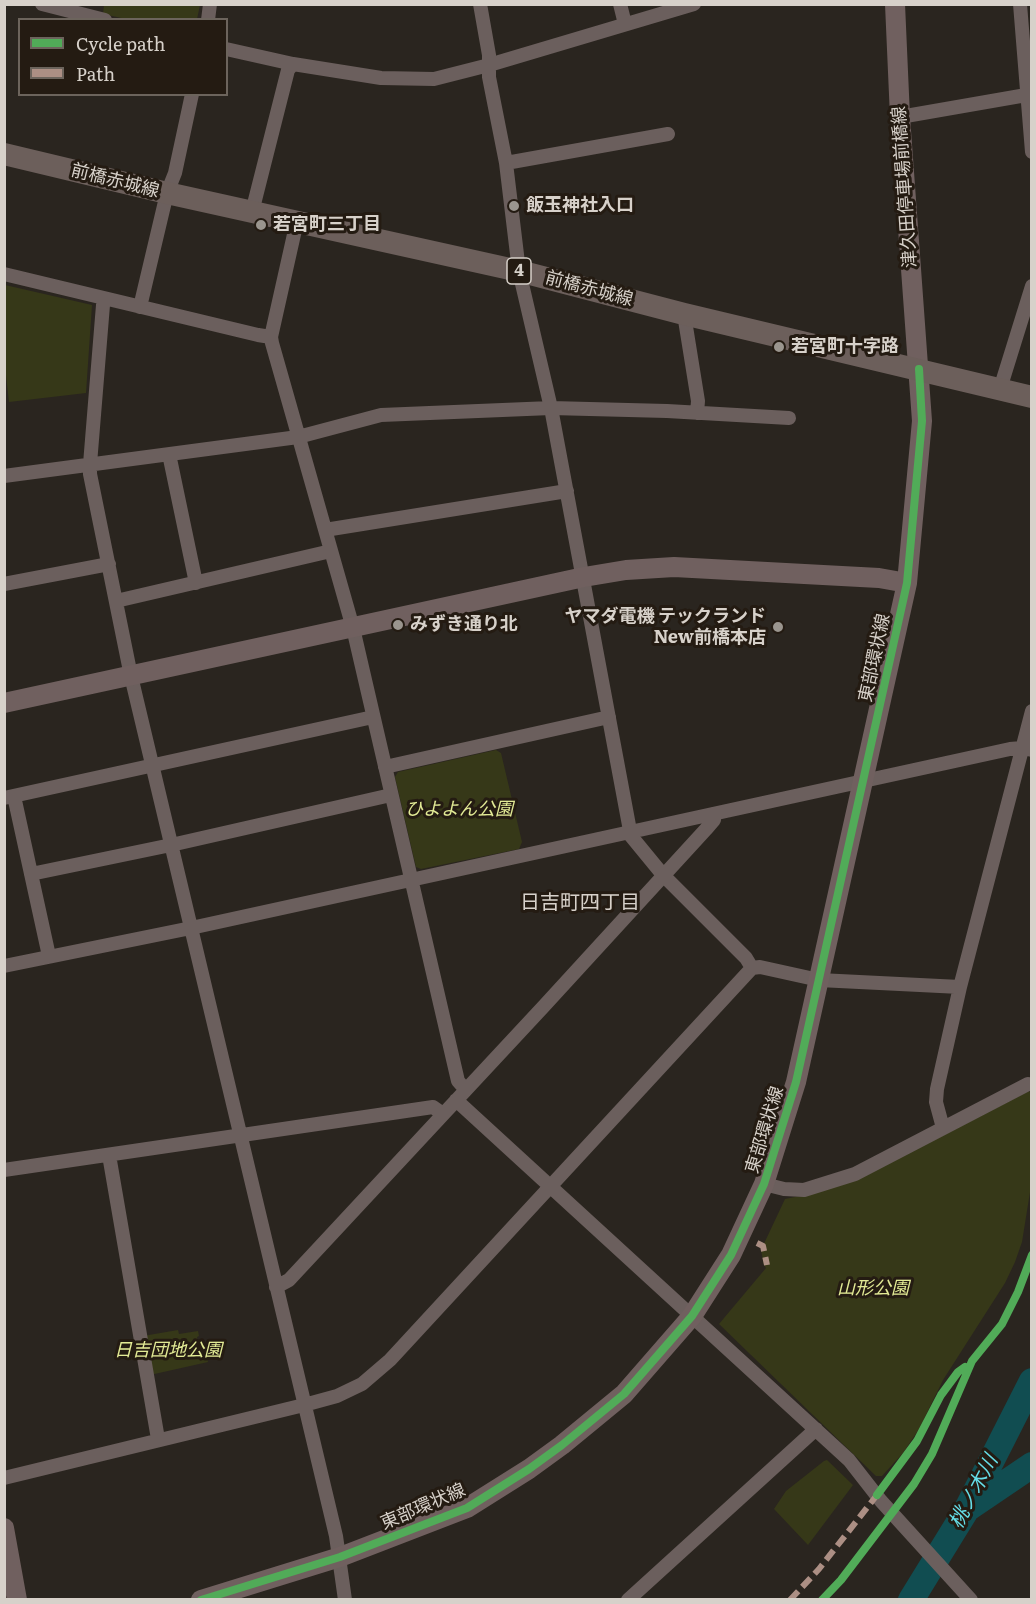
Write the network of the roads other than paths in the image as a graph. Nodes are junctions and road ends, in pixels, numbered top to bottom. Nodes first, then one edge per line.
1 (42, 4) edge
2 (480, 4) edge
3 (620, 4) edge
4 (694, 4) edge
5 (895, 4) edge
6 (1020, 4) edge
7 (97, 18) edge
8 (625, 24) junction
9 (228, 49) edge
10 (293, 64) junction
11 (489, 65) junction
12 (1029, 94) edge
13 (192, 96) edge
14 (900, 117) junction
15 (668, 134) dead end
16 (1032, 152) edge
17 (4, 154) edge
18 (506, 163) junction
19 (167, 193) junction
20 (252, 212) junction
21 (297, 221) junction
22 (519, 270) junction
23 (4, 274) edge
24 (1032, 286) edge
25 (105, 299) junction
26 (140, 308) junction
27 (684, 314) junction
28 (271, 336) junction
29 (919, 369) junction
30 (999, 389) junction
31 (1032, 397) edge
32 (551, 408) junction
33 (697, 413) junction
34 (789, 418) dead end
35 (298, 437) junction
36 (169, 454) junction
37 (90, 464) junction
38 (4, 476) edge
39 (567, 491) junction
40 (325, 530) junction
41 (331, 551) junction
42 (109, 564) junction
43 (584, 577) junction
44 (196, 583) junction
45 (907, 583) junction
46 (4, 584) edge
47 (116, 601) junction
48 (353, 628) junction
49 (131, 676) junction
50 (4, 703) edge
51 (1032, 711) edge
52 (373, 717) junction
53 (609, 717) junction
54 (1027, 749) edge
55 (152, 766) junction
56 (385, 767) junction
57 (863, 782) junction
58 (392, 795) junction
59 (9, 797) edge
60 (713, 814) junction
61 (630, 831) junction
62 (171, 845) junction
63 (31, 874) junction
64 (663, 875) junction
65 (411, 879) junction
66 (191, 928) junction
67 (49, 956) junction
68 (4, 966) edge
69 (752, 968) junction
70 (819, 980) junction
71 (960, 987) junction
72 (1028, 1084) dead end
73 (461, 1095) junction
74 (443, 1114) junction
75 (943, 1128) junction
76 (239, 1135) junction
77 (109, 1155) junction
78 (4, 1170) edge
79 (764, 1184) junction
80 (549, 1186) junction
81 (276, 1287) junction
82 (692, 1316) junction
83 (304, 1405) junction
84 (816, 1429) junction
85 (158, 1439) junction
86 (4, 1478) edge
87 (4, 1528) edge
88 (340, 1557) junction
89 (968, 1596) edge
90 (18, 1599) edge
91 (201, 1599) edge
92 (345, 1599) edge
93 (628, 1599) edge

1 - 7 street
2 - 11 street
3 - 8 street
4 - 8 street
5 - 14 street, 津久田停車場前橋線
6 - 12 street
8 - 11 street
9 - 10 street
10 - 11 street
10 - 20 street
11 - 18 street
12 - 14 street
12 - 16 street
13 - 19 street
14 - 29 street, 津久田停車場前橋線
15 - 18 street
17 - 19 main road, 前橋赤城線 / 4
18 - 22 street
19 - 20 main road, 前橋赤城線 / 4
19 - 26 street
20 - 21 main road, 前橋赤城線 / 4
21 - 22 main road, 前橋赤城線 / 4
21 - 28 street
22 - 27 main road, 前橋赤城線 / 4
22 - 32 street
23 - 25 street
24 - 30 street
25 - 26 street
25 - 37 street
26 - 28 street
27 - 29 main road, 前橋赤城線 / 4
27 - 33 street
28 - 35 street
29 - 30 main road, 前橋赤城線 / 4
29 - 45 street, 東部環状線
30 - 31 main road, 前橋赤城線 / 4
32 - 33 street
32 - 35 street
32 - 39 street
33 - 34 street
35 - 36 street
35 - 40 street
36 - 37 street
36 - 44 street
37 - 38 street
37 - 42 street
39 - 40 street
39 - 43 street
40 - 41 street
41 - 44 street
41 - 48 street
42 - 46 street
42 - 47 street
43 - 45 street
43 - 48 street
43 - 53 street
44 - 47 street
45 - 57 street, 東部環状線
47 - 49 street
48 - 49 street
48 - 52 street
49 - 50 street
49 - 55 street
51 - 54 street
52 - 55 street
52 - 56 street
53 - 56 street
53 - 61 street
54 - 57 street
54 - 71 street
55 - 59 street
55 - 62 street
56 - 58 street
57 - 60 street
57 - 70 street, 東部環状線
58 - 62 street
58 - 65 street
59 - 63 street
60 - 61 street
60 - 64 street
61 - 64 street
61 - 65 street
62 - 63 street
62 - 66 street
63 - 67 street
64 - 69 street
64 - 73 street
65 - 66 street
65 - 73 street
66 - 67 street
66 - 76 street
67 - 68 street
69 - 70 street
69 - 80 street
70 - 71 street
70 - 79 street, 東部環状線
71 - 75 street
72 - 75 street
73 - 74 street
73 - 80 street
74 - 76 street
74 - 81 street
75 - 79 street
76 - 77 street
76 - 81 street
77 - 78 street
77 - 85 street
79 - 82 street, 東部環状線
80 - 82 street
80 - 83 street
81 - 83 street
82 - 84 street
82 - 88 street, 東部環状線
83 - 85 street
83 - 88 street
84 - 89 street
84 - 93 street
85 - 86 street
87 - 90 street
88 - 91 street, 東部環状線
88 - 92 street

